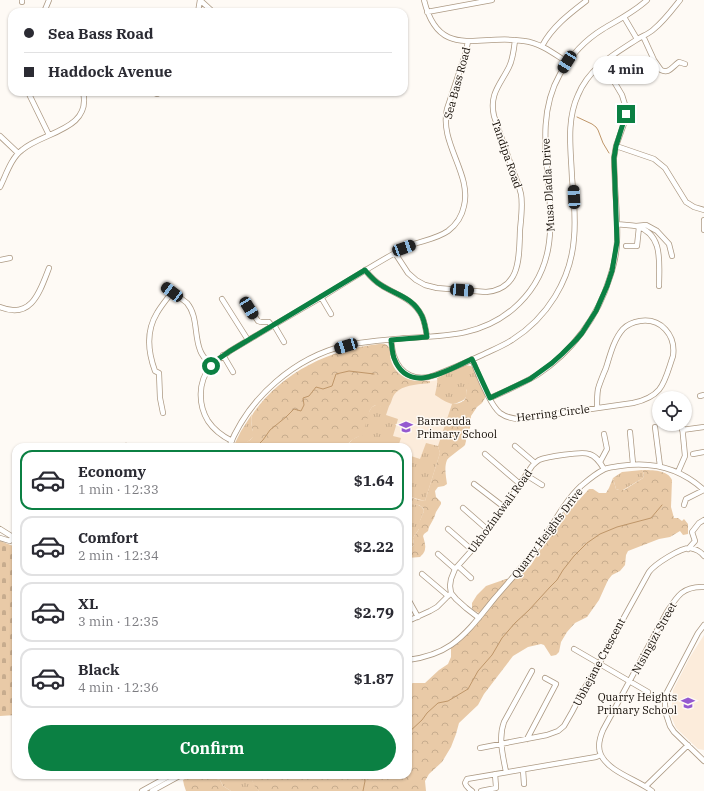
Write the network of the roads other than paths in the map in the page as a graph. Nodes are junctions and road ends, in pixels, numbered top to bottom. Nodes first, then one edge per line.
1 (200, 0) edge
2 (424, 0) edge
3 (492, 0) edge
4 (647, 0) edge
5 (680, 0) edge
6 (586, 1) dead end
7 (209, 8) edge
8 (427, 12) junction
9 (624, 17) junction
10 (643, 36) junction
11 (637, 39) junction
12 (515, 40) junction
13 (468, 42) junction
14 (542, 46) junction
15 (567, 62) junction
16 (603, 63) junction
17 (685, 64) dead end
18 (30, 96) edge
19 (84, 96) edge
20 (49, 135) junction
21 (0, 136) edge
22 (616, 146) junction
23 (18, 153) junction
24 (0, 187) edge
25 (704, 210) edge
26 (704, 220) edge
27 (617, 224) junction
28 (637, 227) junction
29 (704, 230) edge
30 (626, 246) dead end
31 (395, 253) junction
32 (672, 256) dead end
33 (10, 258) dead end
34 (0, 260) edge
35 (49, 268) dead end
36 (365, 270) junction
37 (165, 286) dead end
38 (659, 286) dead end
39 (172, 292) junction
40 (321, 298) junction
41 (222, 299) dead end
42 (0, 307) edge
43 (249, 308) dead end
44 (331, 314) dead end
45 (273, 325) junction
46 (427, 337) junction
47 (248, 340) junction
48 (391, 340) junction
49 (284, 342) dead end
50 (224, 355) junction
51 (472, 359) junction
52 (211, 366) junction
53 (233, 372) dead end
54 (490, 398) junction
55 (597, 408) junction
56 (163, 413) dead end
57 (704, 427) edge
58 (656, 431) edge
59 (630, 432) dead end
60 (604, 434) dead end
61 (232, 441) joint
62 (515, 446) dead end
63 (704, 452) edge
64 (485, 454) dead end
65 (693, 454) dead end
66 (600, 462) junction
67 (535, 463) junction
68 (633, 464) junction
69 (660, 466) junction
70 (604, 469) junction
71 (678, 472) junction
72 (526, 475) junction
73 (474, 484) dead end
74 (520, 484) junction
75 (542, 485) dead end
76 (704, 490) edge
77 (684, 505) dead end
78 (504, 507) junction
79 (463, 508) dead end
80 (704, 520) edge
81 (0, 529) edge
82 (448, 529) dead end
83 (488, 530) junction
84 (12, 536) edge
85 (0, 538) edge
86 (12, 540) edge
87 (688, 549) junction
88 (472, 550) junction
89 (438, 554) dead end
90 (704, 556) edge
91 (457, 567) junction
92 (422, 574) dead end
93 (471, 578) dead end
94 (704, 587) edge
95 (449, 594) junction
96 (412, 606) edge
97 (418, 617) junction
98 (479, 618) junction
99 (412, 619) edge
100 (704, 625) edge
101 (574, 650) dead end
102 (412, 659) edge
103 (599, 664) junction
104 (532, 671) dead end
105 (545, 678) dead end
106 (630, 681) junction
107 (648, 692) dead end
108 (527, 738) junction
109 (501, 744) junction
110 (688, 745) junction
111 (480, 748) dead end
112 (601, 755) junction
113 (704, 761) edge
114 (523, 770) junction
115 (506, 772) junction
116 (495, 774) junction
117 (164, 779) edge
118 (174, 779) edge
119 (524, 784) dead end
120 (646, 786) junction
121 (142, 791) edge
122 (152, 791) edge
123 (472, 791) edge
124 (481, 791) edge
125 (652, 791) edge

1 - 7 street
2 - 8 street
3 - 8 street
4 - 9 street, Musa Dladla Drive
5 - 10 street
6 - 14 street
8 - 13 street
9 - 11 street
9 - 15 street, Musa Dladla Drive
10 - 11 street
10 - 17 street
11 - 16 street
12 - 13 street
12 - 14 street
12 - 31 street, Tandipa Road
13 - 31 street, Sea Bass Road
14 - 15 street
15 - 46 street, Musa Dladla Drive
16 - 22 street
16 - 51 street
18 - 20 street
19 - 20 street
20 - 23 street
21 - 23 street
22 - 25 street
22 - 27 street
23 - 24 street
26 - 29 street
27 - 28 street
27 - 54 street
28 - 30 street
28 - 32 street
28 - 38 street
31 - 36 street, Sea Bass Road
33 - 34 street
35 - 42 street
36 - 40 street, Sea Bass Road
36 - 46 street
37 - 39 street
39 - 52 street
39 - 56 street
40 - 44 street
40 - 45 street, Sea Bass Road
41 - 47 street
43 - 45 street
45 - 47 street, Sea Bass Road
45 - 49 street
46 - 48 street, Musa Dladla Drive
47 - 50 street, Sea Bass Road
48 - 51 street
48 - 61 street, Musa Dladla Drive
50 - 52 street, Sea Bass Road
50 - 53 street
51 - 54 street, Herring Circle
52 - 61 street, Sea Bass Road
54 - 55 street, Herring Circle
55 - 55 street, Herring Circle
57 - 71 street
58 - 69 street
59 - 68 street
60 - 66 street
62 - 67 street
63 - 65 street
64 - 74 street
66 - 67 street, Ukhozinkwali Road
66 - 70 street
67 - 72 street, Ukhozinkwali Road
68 - 69 street, Quarry Heights Drive
68 - 70 street, Quarry Heights Drive
69 - 71 street, Quarry Heights Drive
70 - 98 street, Quarry Heights Drive
71 - 76 street, Quarry Heights Drive
72 - 74 street, Ukhozinkwali Road
72 - 75 street
73 - 78 street
74 - 78 street, Ukhozinkwali Road
76 - 77 street
78 - 83 street, Ukhozinkwali Road
79 - 83 street
80 - 87 street
81 - 84 street
82 - 88 street
83 - 88 street, Ukhozinkwali Road
85 - 86 street
87 - 90 street
87 - 103 street, Ubhejane Crescent
88 - 91 street, Ukhozinkwali Road
89 - 91 street
91 - 93 street
91 - 95 street, Ukhozinkwali Road
92 - 95 street
94 - 106 street, Ntsingizi Street
95 - 97 street
95 - 98 street
96 - 97 street
97 - 99 street
98 - 102 street, Quarry Heights Drive
100 - 110 street
101 - 103 street
103 - 106 street
103 - 108 street, Ubhejane Crescent
104 - 109 street
105 - 108 street
106 - 107 street
106 - 112 street, Ntsingizi Street
108 - 109 street, Ubhejane Crescent
109 - 111 street, Ubhejane Crescent
109 - 115 street
110 - 113 street
110 - 120 street
112 - 114 street
112 - 120 street
114 - 115 street
114 - 119 street
115 - 116 street
116 - 123 street
116 - 124 street
117 - 121 street
118 - 122 street
120 - 125 street

